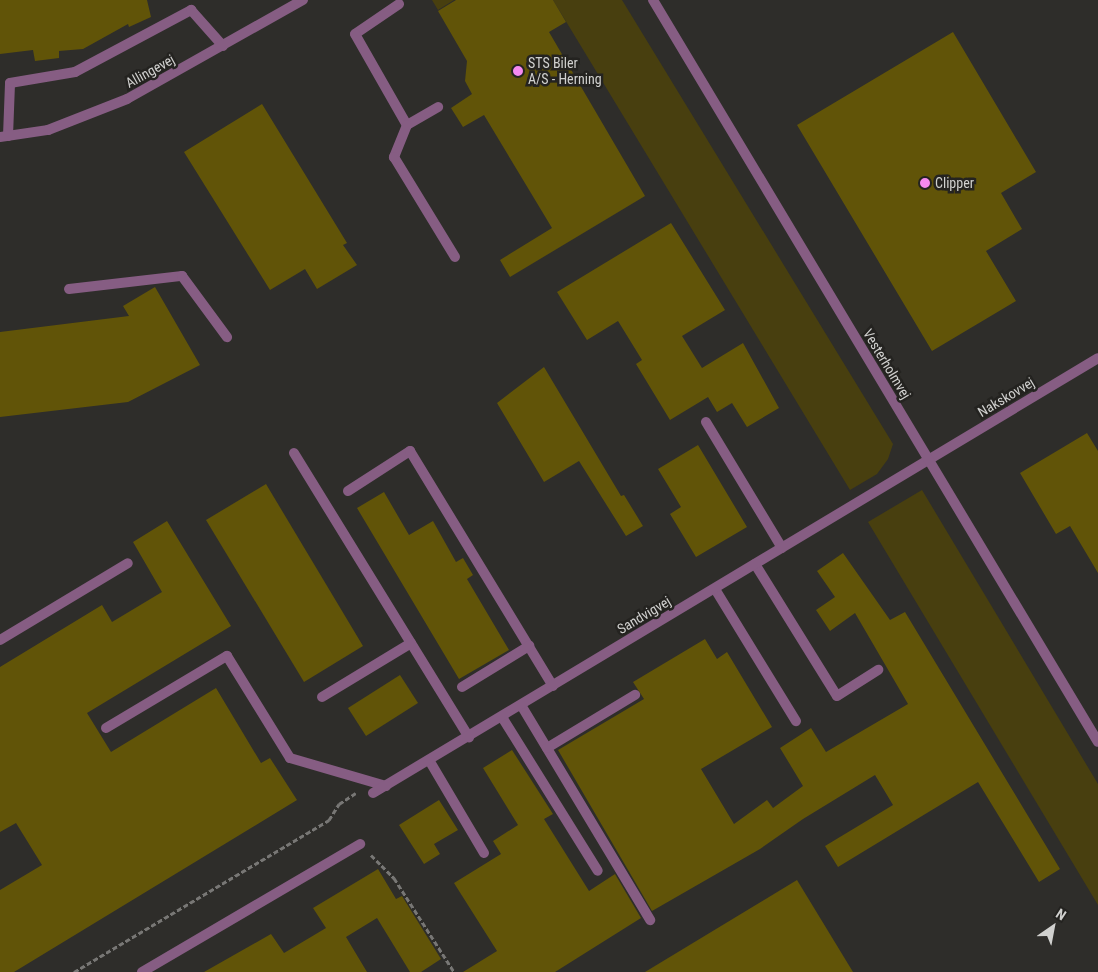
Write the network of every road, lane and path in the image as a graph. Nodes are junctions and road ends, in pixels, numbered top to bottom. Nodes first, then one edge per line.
1 (303, 0) edge
2 (653, 0) edge
3 (399, 4) dead end
4 (223, 46) junction
5 (438, 107) dead end
6 (407, 125) junction
7 (4, 137) edge
8 (455, 257) dead end
9 (69, 289) dead end
10 (227, 337) dead end
11 (1098, 358) edge
12 (706, 422) dead end
13 (294, 453) dead end
14 (928, 460) junction
15 (348, 491) dead end
16 (782, 548) junction
17 (128, 563) dead end
18 (755, 564) junction
19 (715, 589) junction
20 (0, 640) edge
21 (411, 643) junction
22 (528, 646) junction
23 (878, 670) dead end
24 (553, 686) junction
25 (462, 687) dead end
26 (635, 695) dead end
27 (322, 697) dead end
28 (522, 705) junction
29 (502, 717) junction
30 (796, 721) dead end
31 (106, 728) dead end
32 (469, 737) junction
33 (1098, 742) edge
34 (547, 748) junction
35 (429, 760) junction
36 (386, 786) junction
37 (373, 793) joint
38 (360, 844) joint
39 (484, 853) dead end
40 (598, 871) dead end
41 (650, 920) dead end
42 (74, 972) edge
43 (142, 972) edge
44 (454, 972) edge

1 - 4 street, Allingevej
2 - 14 street, Vesterholmvej
3 - 6 street
4 - 7 street, Allingevej
4 - 7 street
5 - 6 street
6 - 8 street
9 - 10 street
11 - 14 street, Nakskovvej
12 - 16 street
13 - 21 street
14 - 16 street, Sandvigvej
14 - 33 street, Vesterholmvej
15 - 22 street
16 - 18 street, Sandvigvej
17 - 20 street
18 - 19 street, Sandvigvej
18 - 23 street
19 - 24 street, Sandvigvej
19 - 30 street
21 - 27 street
21 - 32 street
22 - 24 street
22 - 25 street
24 - 28 street, Sandvigvej
26 - 34 street
28 - 29 street, Sandvigvej
28 - 34 street
29 - 32 street, Sandvigvej
29 - 40 street
31 - 36 street
32 - 35 street, Sandvigvej
34 - 41 street
35 - 36 street, Sandvigvej
35 - 39 street
36 - 37 street, Sandvigvej
37 - 42 path
38 - 43 street
38 - 44 path

